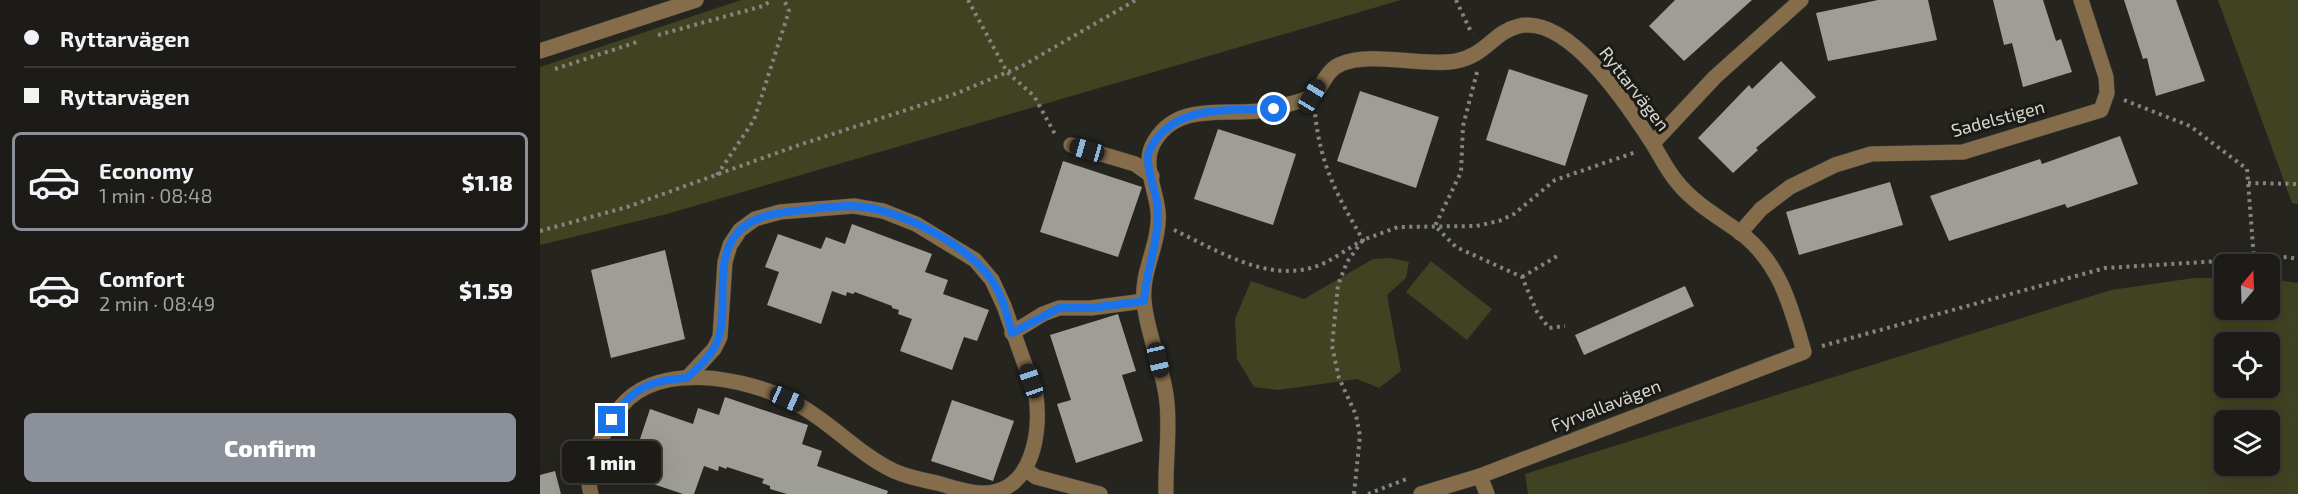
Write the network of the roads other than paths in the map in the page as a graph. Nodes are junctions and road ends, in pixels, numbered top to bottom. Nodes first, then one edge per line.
1 (696, 0) edge
2 (1801, 0) edge
3 (2081, 0) edge
4 (540, 51) edge
5 (1653, 143) junction
6 (1071, 145) road end
7 (1152, 176) junction
8 (1740, 232) junction
9 (1144, 301) junction
10 (1012, 333) junction
11 (1804, 352) joint
12 (687, 378) junction
13 (1025, 469) junction
14 (1480, 476) junction
15 (591, 494) edge
16 (1100, 494) edge
17 (1166, 494) edge
18 (1421, 494) edge
19 (1487, 494) edge

1 - 4 street
2 - 5 street
3 - 8 street, Sadelstigen
5 - 7 street, Ryttarvägen
5 - 8 street, Ryttarvägen
6 - 7 street
7 - 9 street
8 - 11 street, Ryttarvägen
9 - 10 street
9 - 17 street
10 - 12 street
10 - 13 street
11 - 14 street, Fyrvallavägen
12 - 13 street
12 - 15 street
13 - 16 street
14 - 18 street, Fyrvallavägen
14 - 19 street

